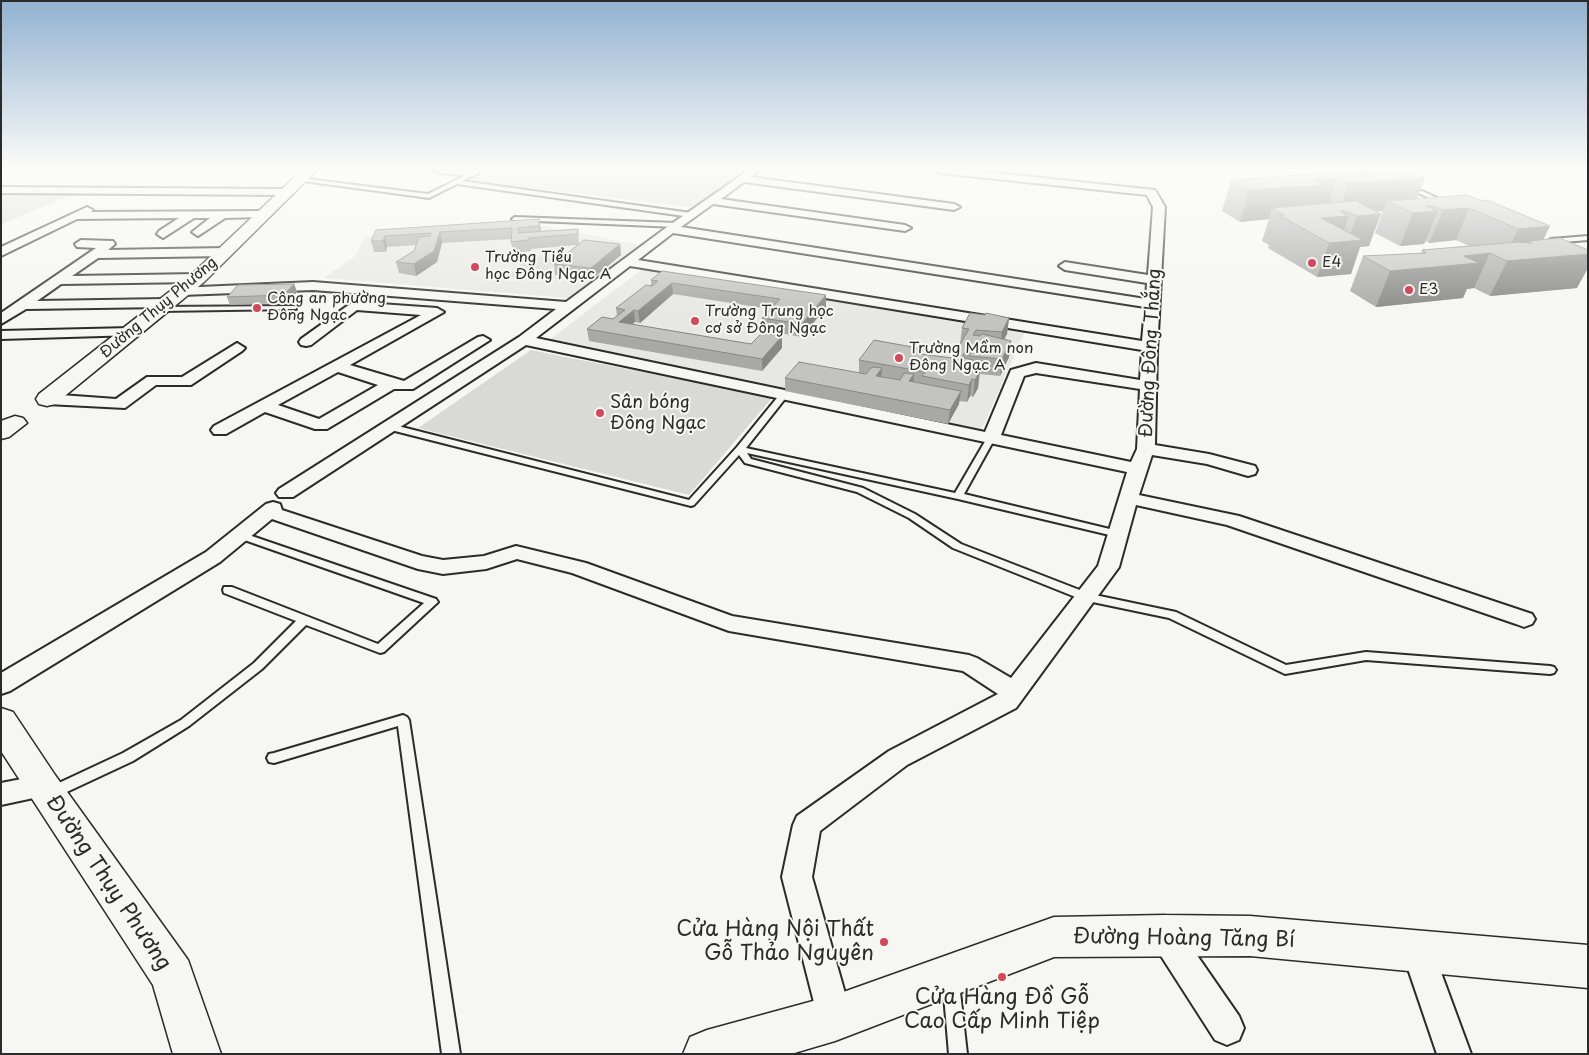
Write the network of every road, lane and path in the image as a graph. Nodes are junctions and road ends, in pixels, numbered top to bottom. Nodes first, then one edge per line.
1 (69, 219) edge
2 (186, 219) edge
3 (216, 219) edge
4 (257, 219) edge
5 (519, 219) edge
6 (685, 219) edge
7 (842, 219) edge
8 (1158, 219) edge
9 (674, 227) junction
10 (905, 228) dead end
11 (198, 232) dead end
12 (163, 234) dead end
13 (1588, 238) edge
14 (1542, 241) edge
15 (81, 244) dead end
16 (1, 252) edge
17 (225, 252) junction
18 (166, 253) junction
19 (94, 254) junction
20 (1, 257) edge
21 (15, 258) dead end
22 (627, 262) junction
23 (1065, 266) dead end
24 (198, 278) junction
25 (132, 279) junction
26 (58, 280) junction
27 (1154, 280) junction
28 (376, 289) junction
29 (182, 291) junction
30 (102, 304) junction
31 (1152, 304) junction
32 (24, 305) junction
33 (163, 306) junction
34 (354, 306) junction
35 (568, 306) junction
36 (294, 308) dead end
37 (1, 320) edge
38 (64, 332) junction
39 (131, 332) junction
40 (1, 335) edge
41 (483, 340) dead end
42 (524, 340) junction
43 (306, 342) dead end
44 (1149, 347) junction
45 (237, 348) dead end
46 (336, 366) junction
47 (391, 384) junction
48 (1148, 386) junction
49 (784, 395) junction
50 (47, 399) joint
51 (264, 406) junction
52 (390, 427) junction
53 (220, 430) dead end
54 (991, 438) junction
55 (740, 449) junction
56 (1142, 459) junction
57 (1248, 470) dead end
58 (286, 493) dead end
59 (958, 496) junction
60 (1128, 498) junction
61 (1118, 534) junction
62 (240, 535) junction
63 (228, 590) dead end
64 (1087, 597) junction
65 (1524, 619) dead end
66 (304, 621) junction
67 (1550, 670) dead end
68 (1, 685) edge
69 (1014, 692) junction
70 (1, 721) edge
71 (274, 758) dead end
72 (45, 790) junction
73 (1, 794) edge
74 (1165, 934) junction
75 (1418, 951) junction
76 (1588, 967) edge
77 (950, 978) junction
78 (835, 1018) junction
79 (1227, 1028) dead end
80 (197, 1054) edge
81 (451, 1054) edge
82 (708, 1054) edge
83 (958, 1054) edge
84 (1454, 1054) edge

1 - 16 street
2 - 12 street
3 - 11 street
4 - 17 main road, Đường Thụy Phương
5 - 9 lane
6 - 9 street
7 - 10 street
8 - 27 street, Đường Đông Thắng
9 - 22 street
9 - 31 street
13 - 14 lane
15 - 19 street
17 - 18 street
17 - 24 main road, Đường Thụy Phương
18 - 19 street
18 - 25 street
19 - 26 street
20 - 21 street
22 - 35 street
22 - 44 street
23 - 27 street
24 - 25 street
24 - 29 main road, Đường Thụy Phương
25 - 26 street
25 - 30 street
26 - 32 street
27 - 31 street, Đường Đông Thắng
28 - 29 street
28 - 34 street
28 - 35 street
29 - 33 main road, Đường Thụy Phương
30 - 32 street
30 - 33 street
30 - 38 street
31 - 44 street, Đường Đông Thắng
32 - 37 street
33 - 36 lane
33 - 39 main road, Đường Thụy Phương
34 - 43 street
34 - 46 street
35 - 42 street
38 - 39 street
38 - 40 street
39 - 50 main road, Đường Thụy Phương
41 - 47 street
42 - 49 street
42 - 52 street
44 - 48 street, Đường Đông Thắng
45 - 50 street
46 - 47 street
46 - 51 street
47 - 51 street
48 - 54 street
48 - 56 street, Đường Đông Thắng
49 - 54 street
49 - 55 lane
51 - 53 street
52 - 55 lane
52 - 58 street
54 - 56 street
54 - 59 lane
55 - 59 lane
55 - 64 lane
56 - 57 street
56 - 60 street, Đường Đông Thắng
59 - 61 lane
60 - 61 street, Đường Đông Thắng
60 - 65 street
61 - 64 street, Đường Đông Thắng
62 - 66 lane
62 - 68 street
62 - 69 street
63 - 66 lane
64 - 67 lane
64 - 69 street, Đường Đông Thắng
66 - 72 lane
69 - 78 street, Đường Đông Thắng
70 - 72 main road, Đường Thụy Phương
71 - 81 lane
72 - 73 street
72 - 80 main road, Đường Thụy Phương
74 - 75 main road, Đường Hoàng Tăng Bí
74 - 77 main road, Đường Hoàng Tăng Bí
74 - 79 street
75 - 76 main road, Đường Hoàng Tăng Bí
75 - 84 street
77 - 78 main road, Đường Hoàng Tăng Bí
77 - 83 lane
78 - 82 main road, Đường Hoàng Tăng Bí

